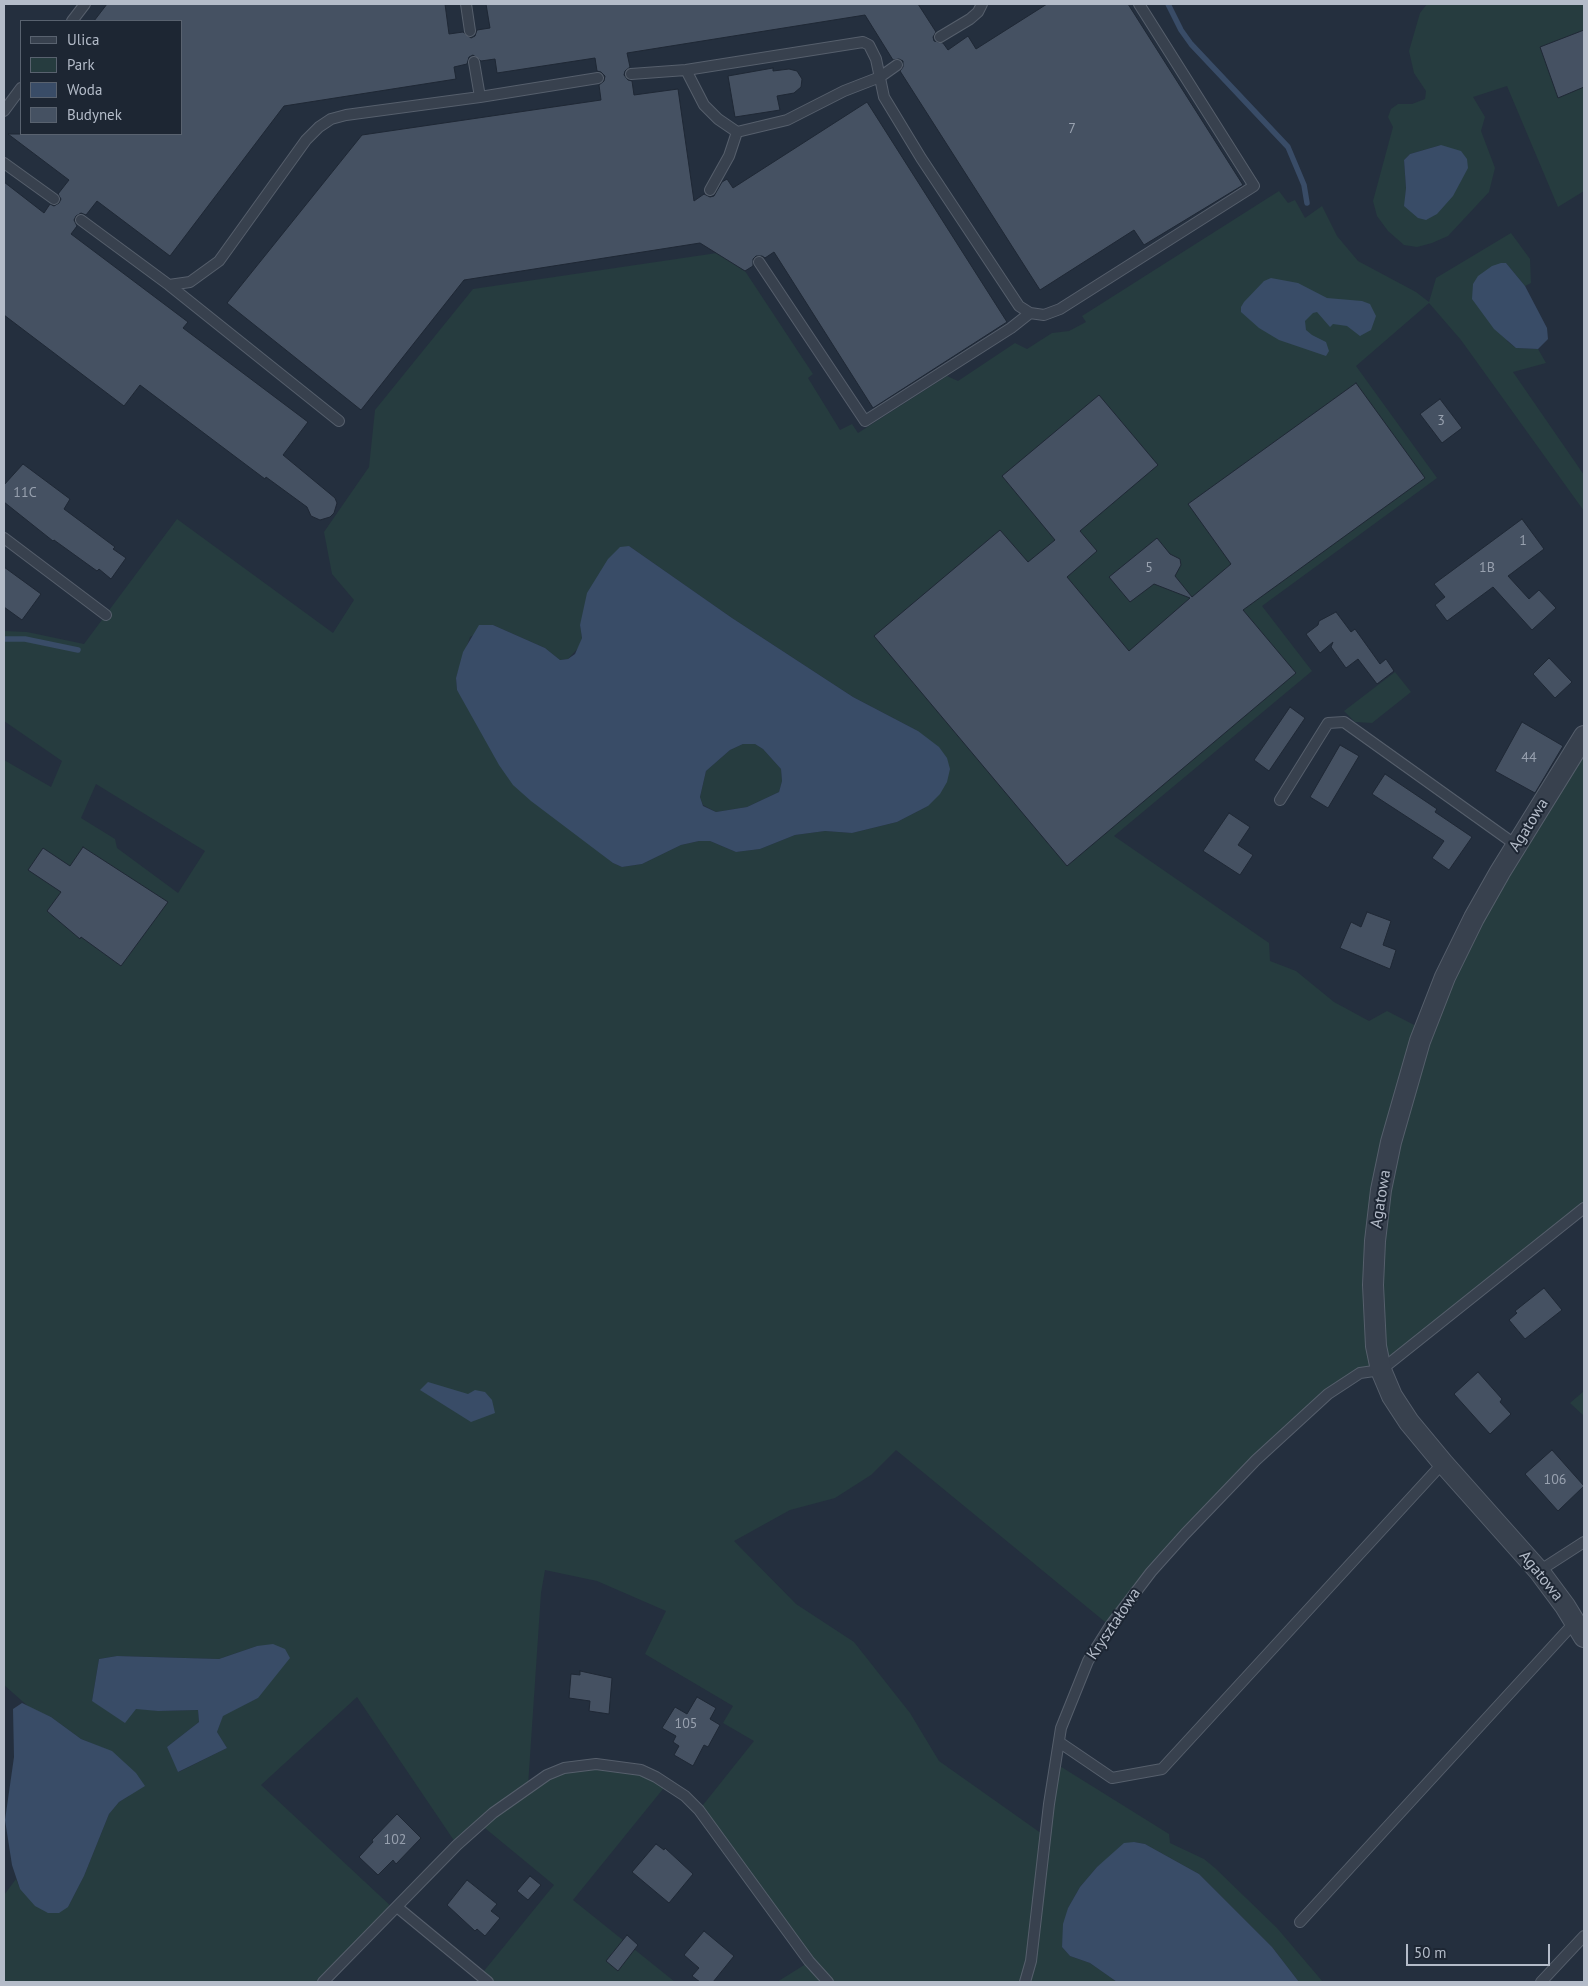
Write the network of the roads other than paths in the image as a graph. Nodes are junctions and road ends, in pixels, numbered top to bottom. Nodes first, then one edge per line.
1 (85, 4) edge
2 (466, 4) edge
3 (982, 4) edge
4 (1140, 4) edge
5 (73, 20) edge
6 (470, 31) dead end
7 (940, 37) dead end
8 (474, 62) dead end
9 (897, 66) dead end
10 (686, 70) junction
11 (631, 74) dead end
12 (880, 77) junction
13 (598, 78) dead end
14 (20, 89) edge
15 (480, 98) junction
16 (4, 111) edge
17 (737, 132) junction
18 (4, 163) edge
19 (710, 190) dead end
20 (54, 199) dead end
21 (82, 220) dead end
22 (759, 262) dead end
23 (169, 285) junction
24 (1030, 313) junction
25 (339, 421) dead end
26 (4, 538) edge
27 (106, 614) dead end
28 (1584, 736) edge
29 (1280, 800) dead end
30 (1516, 845) junction
31 (1584, 1208) edge
32 (1381, 1370) junction
33 (1443, 1462) junction
34 (1584, 1542) edge
35 (1539, 1571) junction
36 (1580, 1630) edge
37 (1059, 1742) junction
38 (397, 1907) junction
39 (1300, 1922) dead end
40 (1584, 1936) edge
41 (323, 1982) edge
42 (488, 1982) edge
43 (828, 1982) edge
44 (1025, 1982) edge
45 (1541, 1982) edge

1 - 5 lane
2 - 6 lane
3 - 7 lane
4 - 24 lane
8 - 15 lane
9 - 12 lane
10 - 11 lane
10 - 12 lane
10 - 17 lane
12 - 17 lane
12 - 24 lane
13 - 15 lane
14 - 16 lane
15 - 23 lane
17 - 19 lane
18 - 20 lane
21 - 23 lane
22 - 24 lane
23 - 25 lane
26 - 27 lane
28 - 30 street, Agatowa
29 - 30 lane
30 - 32 street, Agatowa
31 - 32 lane
32 - 33 street, Agatowa
32 - 37 lane, Kryształowa
33 - 35 street, Agatowa
33 - 37 lane
34 - 35 lane
35 - 36 street, Agatowa
36 - 39 lane
37 - 44 lane, Kryształowa
38 - 41 lane
38 - 42 lane
38 - 43 lane
40 - 45 lane

